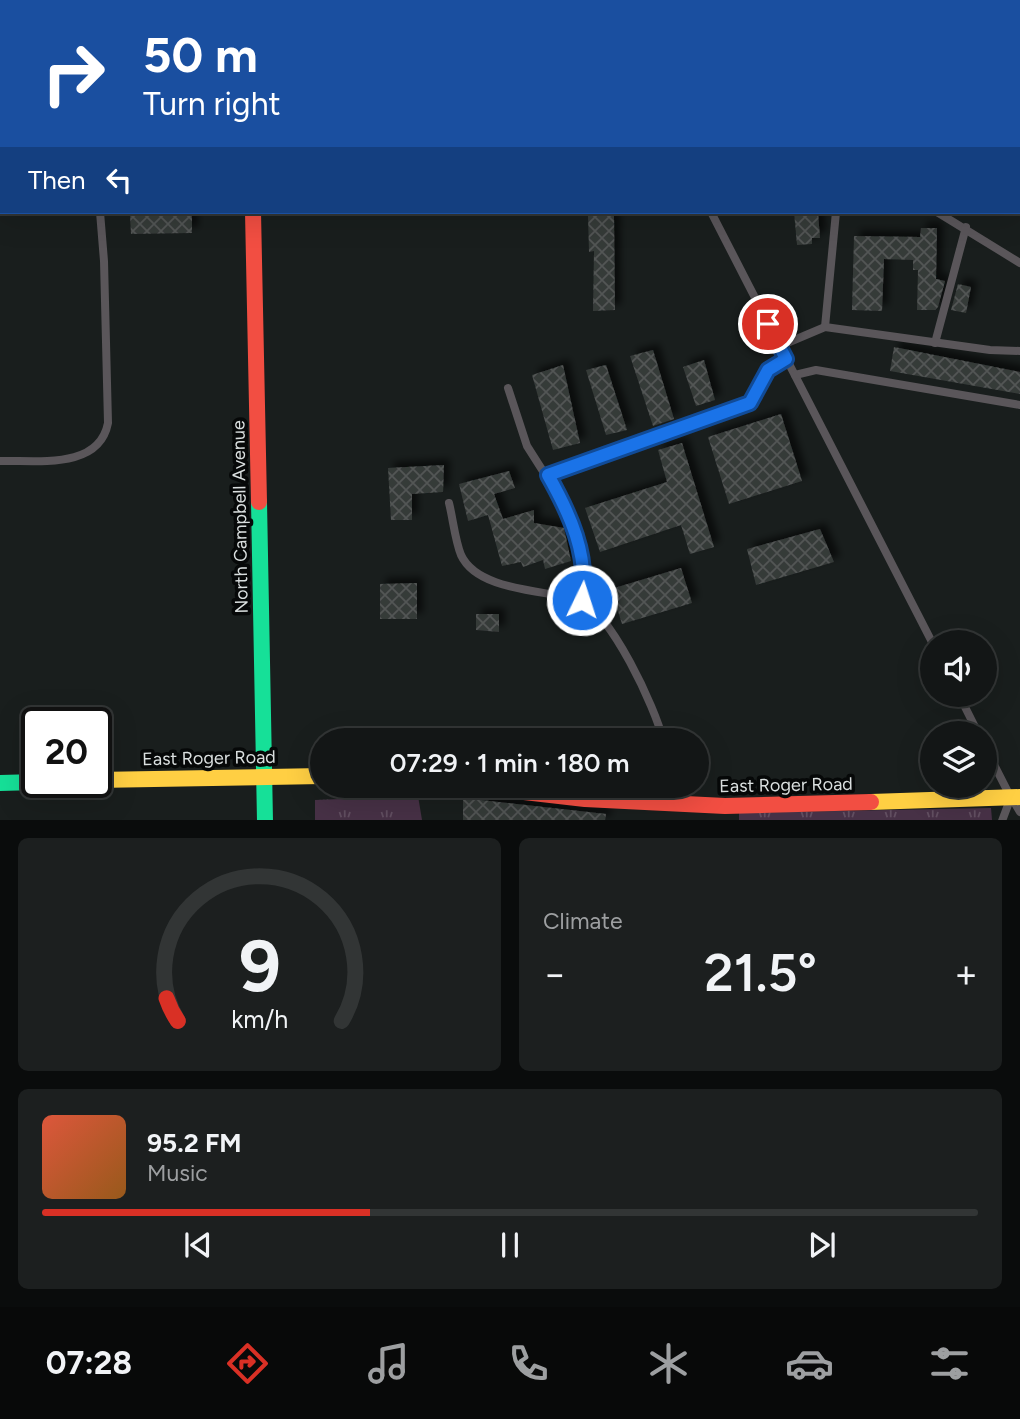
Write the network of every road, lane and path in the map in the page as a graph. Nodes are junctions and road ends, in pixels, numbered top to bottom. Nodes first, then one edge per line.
1 (100, 214) edge
2 (253, 214) edge
3 (711, 214) edge
4 (836, 214) edge
5 (941, 214) edge
6 (966, 228) junction
7 (1020, 263) edge
8 (825, 327) junction
9 (935, 342) junction
10 (780, 346) junction
11 (1020, 351) edge
12 (786, 359) junction
13 (794, 375) junction
14 (508, 388) dead end
15 (1020, 405) edge
16 (0, 461) edge
17 (548, 475) junction
18 (449, 503) dead end
19 (582, 600) junction
20 (926, 630) edge
21 (660, 728) edge
22 (997, 766) edge
23 (265, 776) junction
24 (310, 776) edge
25 (112, 780) edge
26 (21, 782) edge
27 (0, 783) edge
28 (1016, 797) edge
29 (576, 798) edge
30 (666, 798) edge
31 (666, 803) junction
32 (1020, 812) edge
33 (265, 820) edge
34 (1003, 820) edge

1 - 16 lane
2 - 23 street, North Campbell Avenue
3 - 10 lane
4 - 8 lane
5 - 6 lane
6 - 7 lane
6 - 9 lane
8 - 9 lane
8 - 10 lane
9 - 11 lane
10 - 12 lane
12 - 13 lane
12 - 17 lane
13 - 15 lane
13 - 20 lane
14 - 17 lane
17 - 19 lane
18 - 19 lane
19 - 21 lane
22 - 28 lane
23 - 24 street, East Roger Road
23 - 25 street, East Roger Road
23 - 33 street, North Campbell Avenue
26 - 27 street
28 - 31 street, East Roger Road
28 - 32 lane
28 - 34 lane
29 - 31 street, East Roger Road
30 - 31 lane

